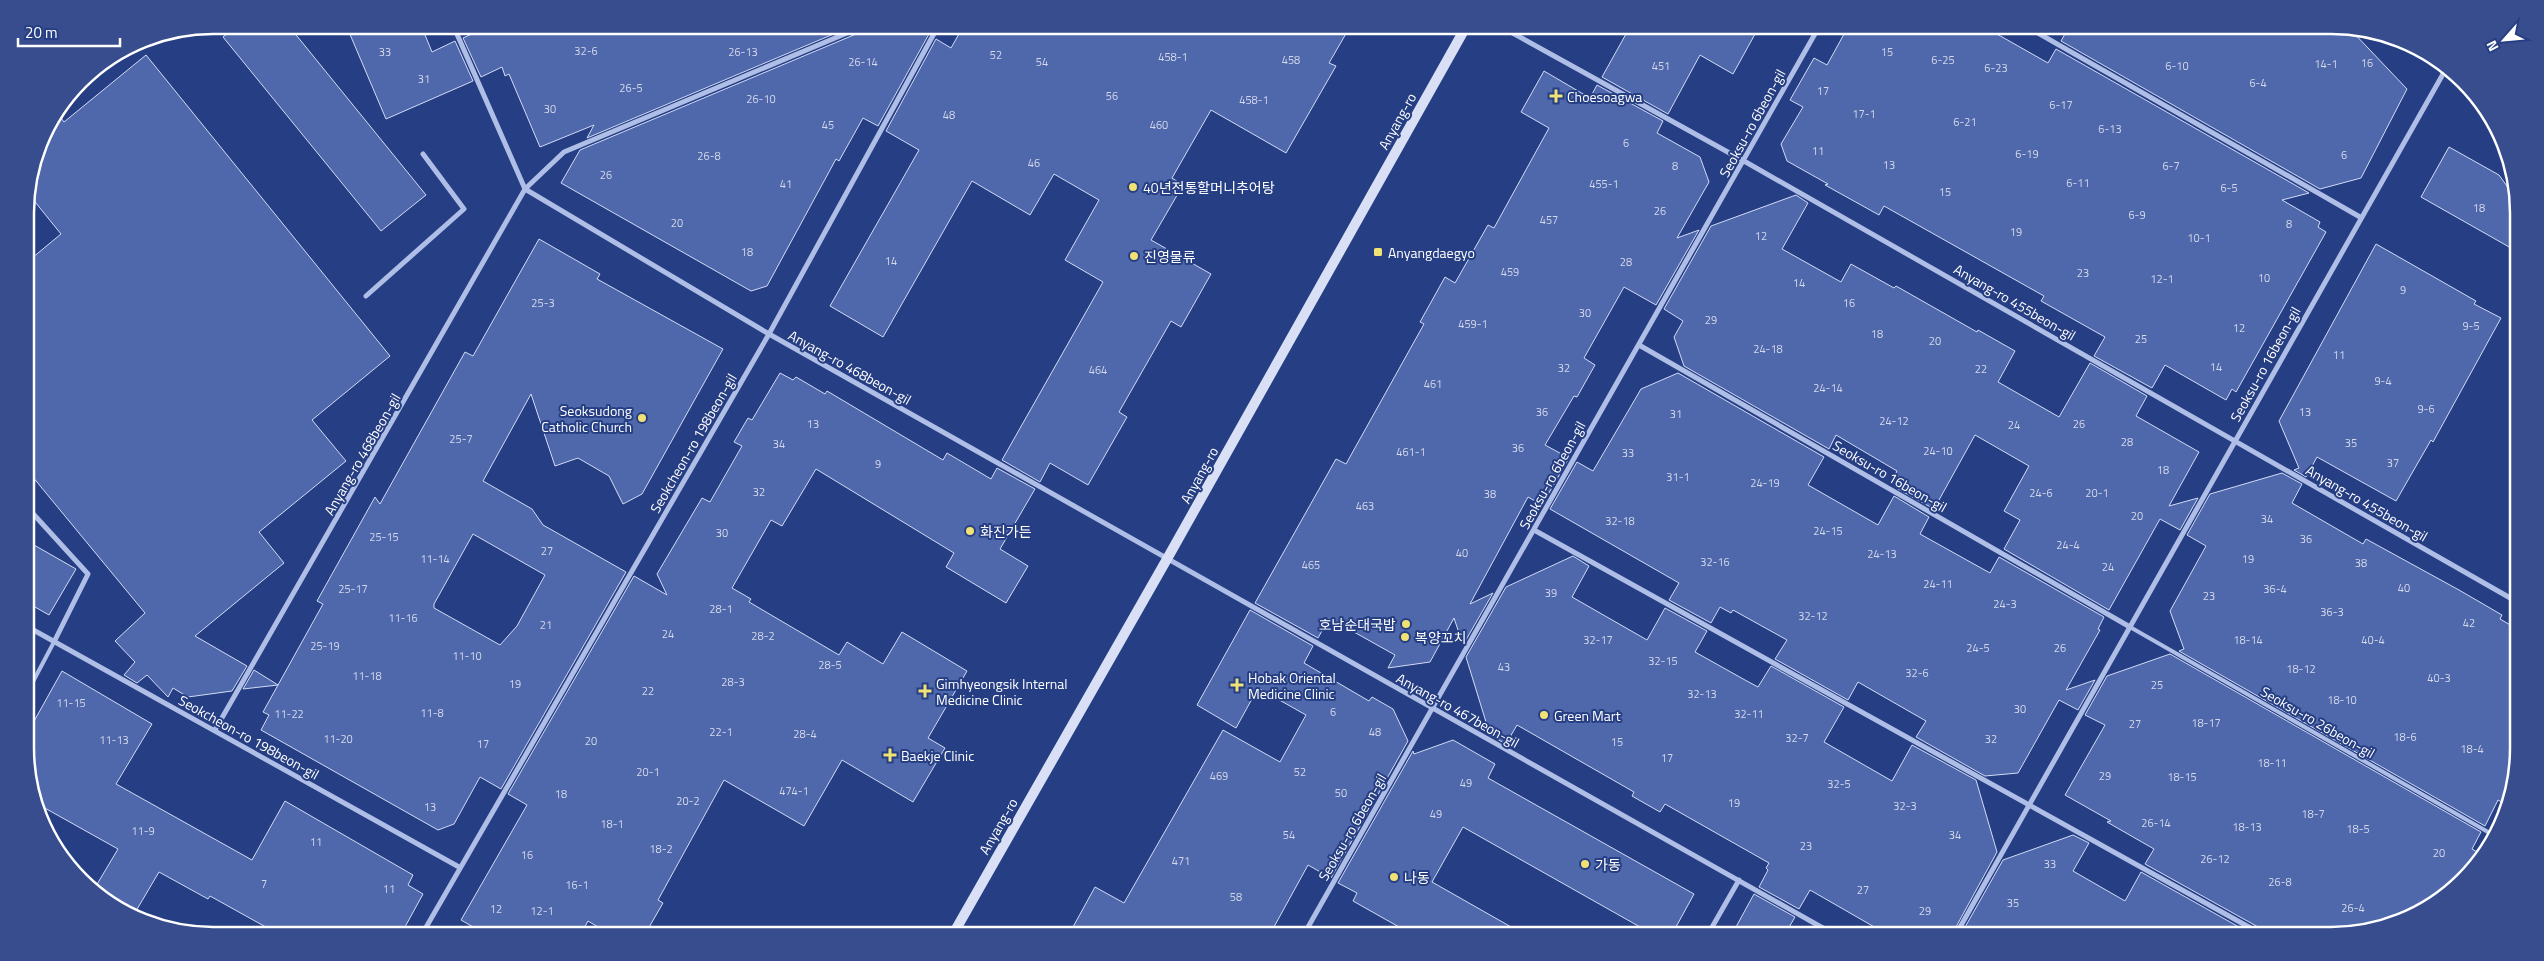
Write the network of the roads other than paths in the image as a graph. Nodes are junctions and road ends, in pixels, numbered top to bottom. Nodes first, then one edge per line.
1 (457, 34) edge
2 (845, 34) edge
3 (934, 34) edge
4 (1462, 34) edge
5 (1514, 34) edge
6 (1815, 34) edge
7 (2040, 34) edge
8 (2443, 74) edge
9 (423, 154) dead end
10 (1744, 161) junction
11 (526, 189) junction
12 (2360, 217) junction
13 (366, 296) dead end
14 (770, 334) junction
15 (1638, 345) junction
16 (2235, 441) junction
17 (34, 515) edge
18 (1534, 530) junction
19 (1167, 559) junction
20 (2510, 598) edge
21 (2130, 627) junction
22 (34, 630) edge
23 (54, 642) junction
24 (34, 680) edge
25 (1433, 709) junction
26 (215, 730) junction
27 (2029, 804) junction
28 (2489, 833) edge
29 (459, 868) junction
30 (1739, 880) junction
31 (426, 927) edge
32 (957, 927) edge
33 (1308, 927) edge
34 (1712, 927) edge
35 (1821, 927) edge
36 (1960, 927) edge
37 (2250, 927) edge

1 - 11 street
2 - 11 street, Anyang-ro 468beon-gil
3 - 14 street, Seokcheon-ro 198beon-gil
4 - 19 street, Anyang-ro
5 - 10 street, Anyang-ro 455beon-gil
6 - 10 street, Seoksu-ro 6beon-gil
7 - 12 street
8 - 12 street, Seoksu-ro 16beon-gil
9 - 13 street
10 - 15 street, Seoksu-ro 6beon-gil
10 - 16 street, Anyang-ro 455beon-gil
11 - 14 street, Anyang-ro 468beon-gil
11 - 26 street, Anyang-ro 468beon-gil
12 - 16 street, Seoksu-ro 16beon-gil
14 - 19 street, Anyang-ro 468beon-gil
14 - 29 street, Seokcheon-ro 198beon-gil
15 - 18 street, Seoksu-ro 6beon-gil
15 - 21 street, Seoksu-ro 16beon-gil
16 - 20 street, Anyang-ro 455beon-gil
16 - 21 street, Seoksu-ro 16beon-gil
17 - 23 street
18 - 25 street, Seoksu-ro 6beon-gil
18 - 27 street
19 - 25 street, Anyang-ro 467beon-gil
19 - 32 street, Anyang-ro
21 - 27 street, Seoksu-ro 16beon-gil
21 - 28 lane, Seoksu-ro 26beon-gil
22 - 23 street, Seokcheon-ro 198beon-gil
23 - 24 lane
23 - 26 street, Seokcheon-ro 198beon-gil
25 - 30 street, Anyang-ro 467beon-gil
25 - 33 street, Seoksu-ro 6beon-gil
26 - 29 street, Seokcheon-ro 198beon-gil
27 - 36 street, Seoksu-ro 16beon-gil
27 - 37 street
29 - 31 street, Seokcheon-ro 198beon-gil
30 - 34 street
30 - 35 street, Anyang-ro 467beon-gil

